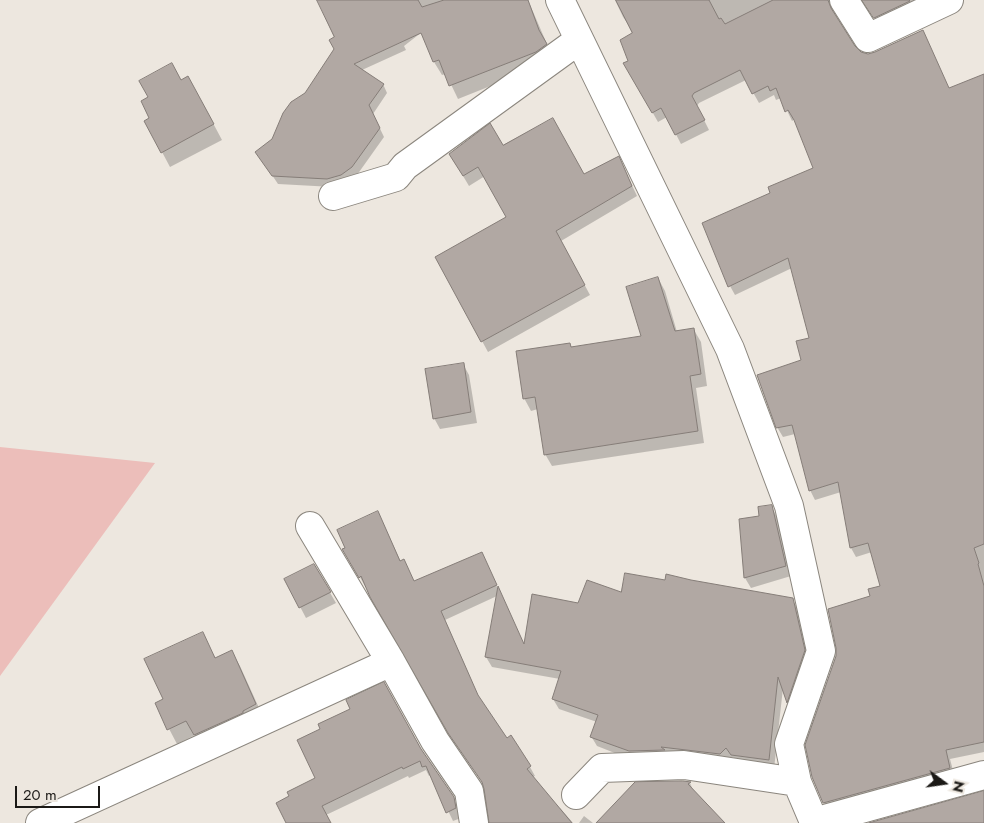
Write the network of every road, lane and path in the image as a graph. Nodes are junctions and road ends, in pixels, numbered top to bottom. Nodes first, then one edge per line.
1 (560, 0) edge
2 (844, 0) edge
3 (949, 0) edge
4 (579, 40) junction
5 (333, 196) dead end
6 (310, 526) dead end
7 (391, 662) junction
8 (984, 775) edge
9 (797, 782) junction
10 (576, 795) dead end
11 (40, 823) edge
12 (474, 823) edge

1 - 4 street
2 - 3 street
4 - 5 street
4 - 9 street
6 - 7 street
7 - 11 street
7 - 12 street
8 - 9 street
9 - 10 street

